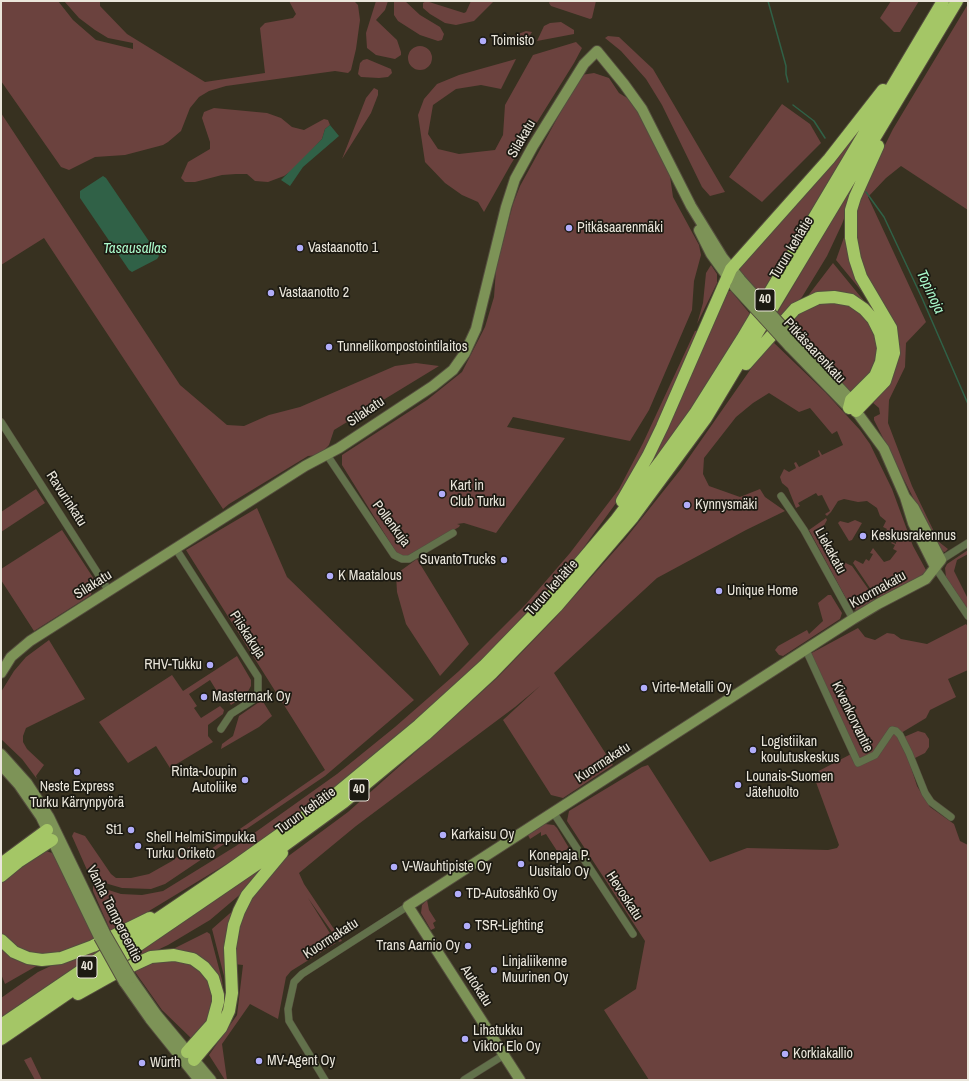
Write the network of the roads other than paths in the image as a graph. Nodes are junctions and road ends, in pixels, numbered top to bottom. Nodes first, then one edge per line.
1 (943, 1) edge
2 (957, 1) edge
3 (915, 50) junction
4 (597, 51) joint
5 (898, 100) junction
6 (729, 273) junction
7 (722, 393) junction
8 (852, 406) junction
9 (1, 422) edge
10 (327, 455) junction
11 (781, 496) dead end
12 (453, 533) dead end
13 (600, 540) junction
14 (968, 543) edge
15 (176, 548) junction
16 (938, 564) junction
17 (109, 591) junction
18 (968, 616) edge
19 (853, 620) junction
20 (806, 650) junction
21 (1, 673) edge
22 (221, 729) dead end
23 (1, 754) edge
24 (1, 764) edge
25 (553, 812) junction
26 (951, 817) dead end
27 (52, 833) junction
28 (295, 838) junction
29 (1, 864) edge
30 (1, 876) edge
31 (408, 906) junction
32 (173, 909) junction
33 (633, 934) dead end
34 (1, 940) edge
35 (42, 1010) junction
36 (1, 1025) edge
37 (1, 1039) edge
38 (504, 1055) junction
39 (188, 1058) junction
40 (199, 1080) edge
41 (211, 1080) edge
42 (324, 1080) edge
43 (464, 1080) edge
44 (520, 1080) edge

1 - 3 highway, Turun kehätie / 40
2 - 5 highway, Turun kehätie / 40
3 - 6 highway
3 - 13 highway, Turun kehätie / 40
4 - 6 street, Pitkäsaarenkatu
4 - 10 street, Silakatu
5 - 7 highway, Turun kehätie / 40
5 - 8 highway
6 - 8 street, Pitkäsaarenkatu, bridge
6 - 13 highway
7 - 8 highway
7 - 28 highway, Turun kehätie / 40
8 - 16 street, Pitkäsaarenkatu
9 - 17 street, Ravurinkatu
10 - 12 street, Pollenkuja
10 - 15 street, Silakatu
11 - 19 street, Liekakatu
13 - 32 highway, Turun kehätie / 40
14 - 16 street
15 - 17 street, Silakatu
15 - 22 street, Piiskakuja
16 - 18 street
16 - 19 street, Kuormakatu
17 - 21 street, Silakatu
19 - 20 street, Kuormakatu
20 - 25 street, Kuormakatu
20 - 26 street, Kivenkorvantie
23 - 27 street, Vanha Tampereentie
24 - 27 street, Vanha Tampereentie
25 - 31 street, Kuormakatu
25 - 33 street, Hevoskatu
27 - 29 highway
27 - 30 highway
27 - 39 street, Vanha Tampereentie, bridge
28 - 35 highway, Turun kehätie / 40
28 - 39 highway
31 - 38 street, Autokatu
31 - 42 street, Kuormakatu
32 - 34 highway
32 - 36 highway, Turun kehätie / 40
35 - 37 highway, Turun kehätie / 40
35 - 39 highway
38 - 43 street
38 - 44 street, Autokatu
39 - 40 street, Vanha Tampereentie
39 - 41 street, Vanha Tampereentie

